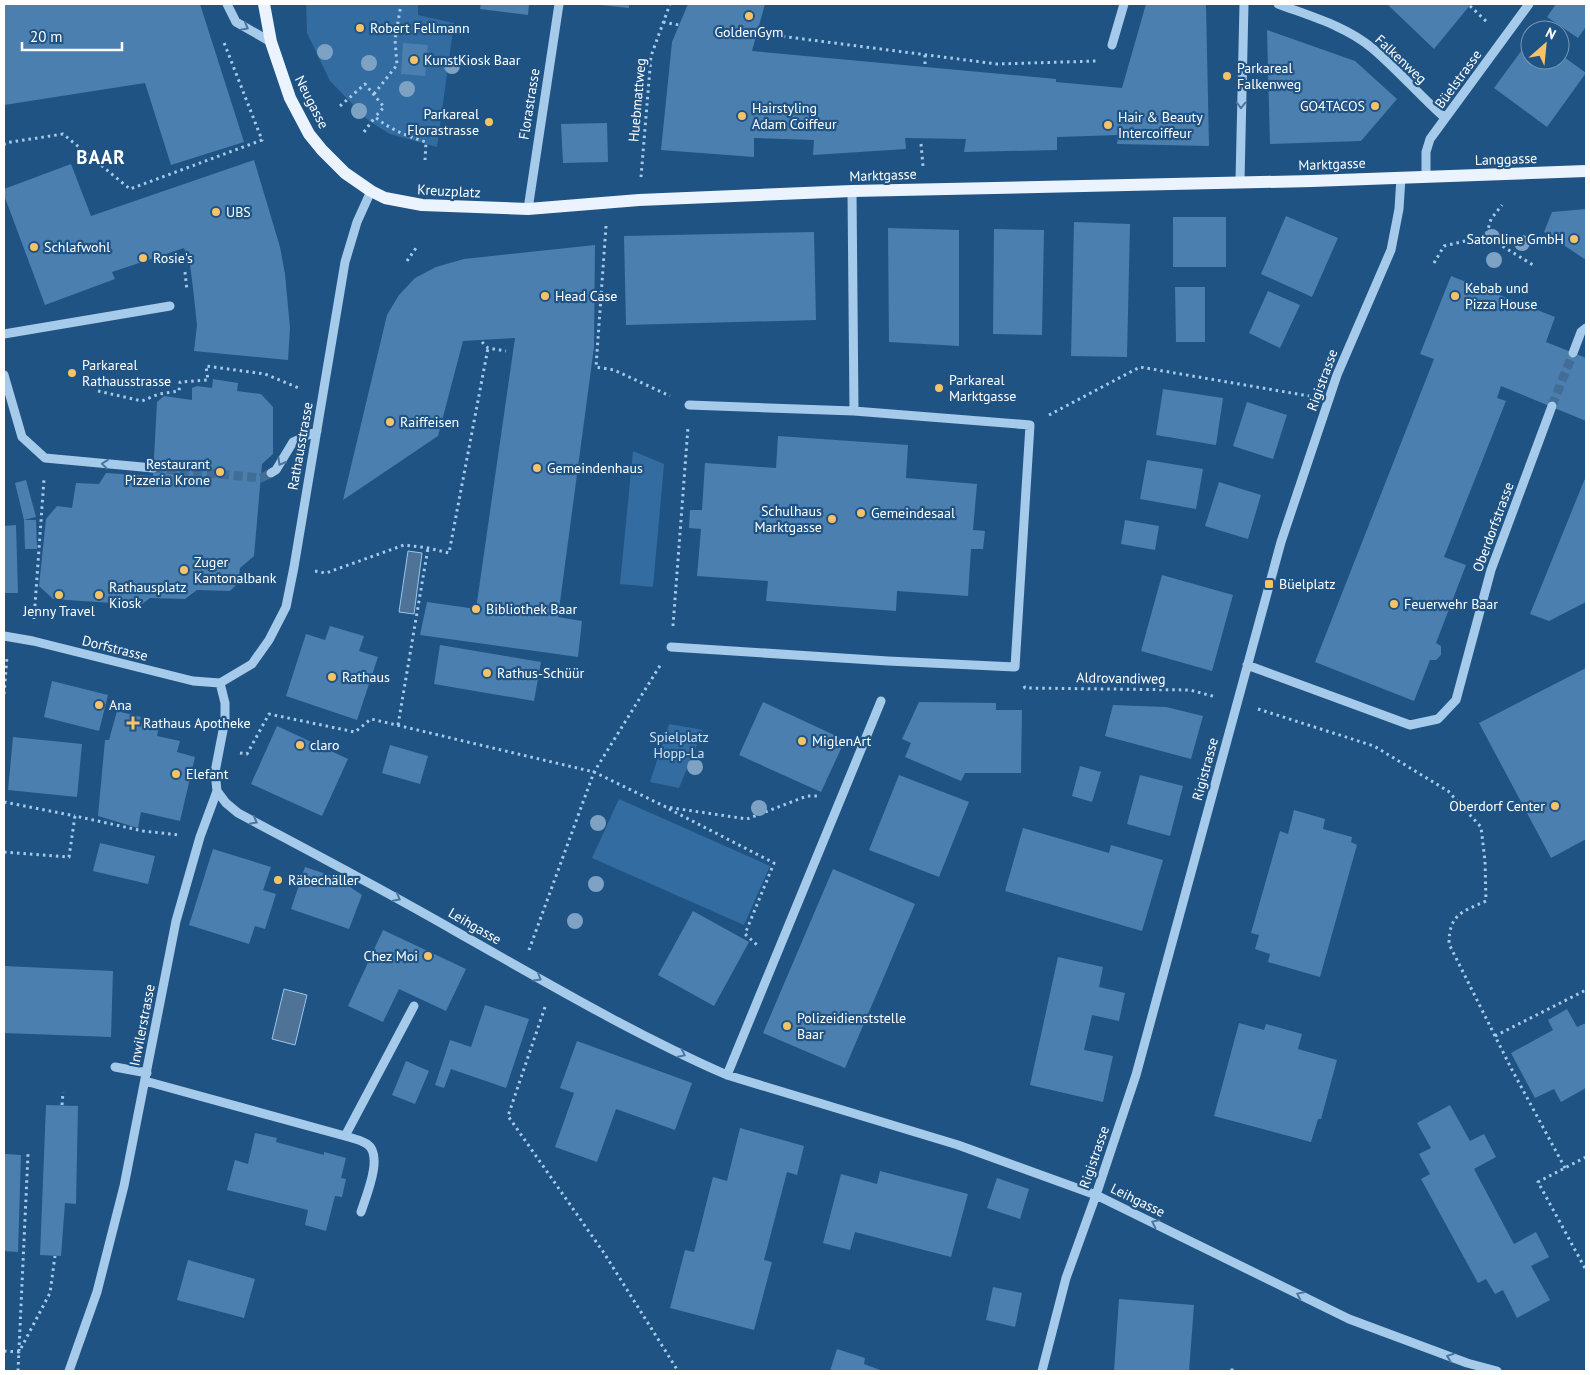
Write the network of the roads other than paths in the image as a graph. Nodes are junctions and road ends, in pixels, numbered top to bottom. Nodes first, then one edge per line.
1 (227, 4) edge
2 (264, 4) edge
3 (559, 4) edge
4 (1124, 4) edge
5 (1244, 4) edge
6 (1278, 4) edge
7 (1529, 4) edge
8 (271, 42) junction
9 (1112, 45) road end
10 (1446, 118) junction
11 (1586, 171) edge
12 (1426, 176) junction
13 (1401, 177) junction
14 (1240, 181) junction
15 (852, 191) junction
16 (371, 192) junction
17 (528, 209) junction
18 (170, 306) dead end
19 (1586, 328) edge
20 (4, 334) edge
21 (1573, 353) tunnel mouth
22 (4, 374) edge
23 (689, 405) road end
24 (1552, 406) tunnel mouth
25 (854, 411) junction
26 (317, 431) junction
27 (154, 468) tunnel mouth
28 (271, 473) tunnel mouth
29 (6, 636) edge
30 (671, 647) road end
31 (1247, 665) junction
32 (220, 683) junction
33 (881, 701) dead end
34 (217, 791) junction
35 (414, 1006) dead end
36 (115, 1067) dead end
37 (727, 1075) junction
38 (146, 1077) junction
39 (345, 1136) junction
40 (1096, 1194) junction
41 (361, 1212) dead end
42 (69, 1371) edge
43 (1042, 1371) edge
44 (1497, 1371) edge

1 -> 8 street
2 - 8 main road, Neugasse
3 - 17 street, Florastrasse
4 - 9 street
5 -> 14 street
6 - 10 street, Falkenweg
7 - 10 street, Büelstrasse
8 - 16 main road, Neugasse
10 - 12 street, Büelstrasse
11 - 12 main road, Langgasse
12 - 13 main road, Marktgasse
13 - 14 main road, Marktgasse
13 - 31 street, Rigistrasse
14 - 15 main road, Marktgasse
15 - 17 main road, Marktgasse
15 - 25 street
16 - 17 main road, Kreuzplatz
16 - 26 street, Rathausstrasse
18 - 20 street
19 - 21 street
27 -> 22 street
23 - 25 street
24 - 31 street, Oberdorfstrasse
25 - 30 street
26 -> 28 street
26 - 32 street, Rathausstrasse
29 - 32 street, Dorfstrasse
31 - 40 street, Rigistrasse
32 - 34 street, Inwilerstrasse
33 - 37 street
34 -> 37 street, Leihgasse
34 - 38 street, Inwilerstrasse
35 - 39 street
36 - 38 street
37 - 40 street, Leihgasse
38 - 39 street
38 - 42 street, Inwilerstrasse
39 - 41 street
40 - 43 street, Rigistrasse
44 -> 40 street, Leihgasse

